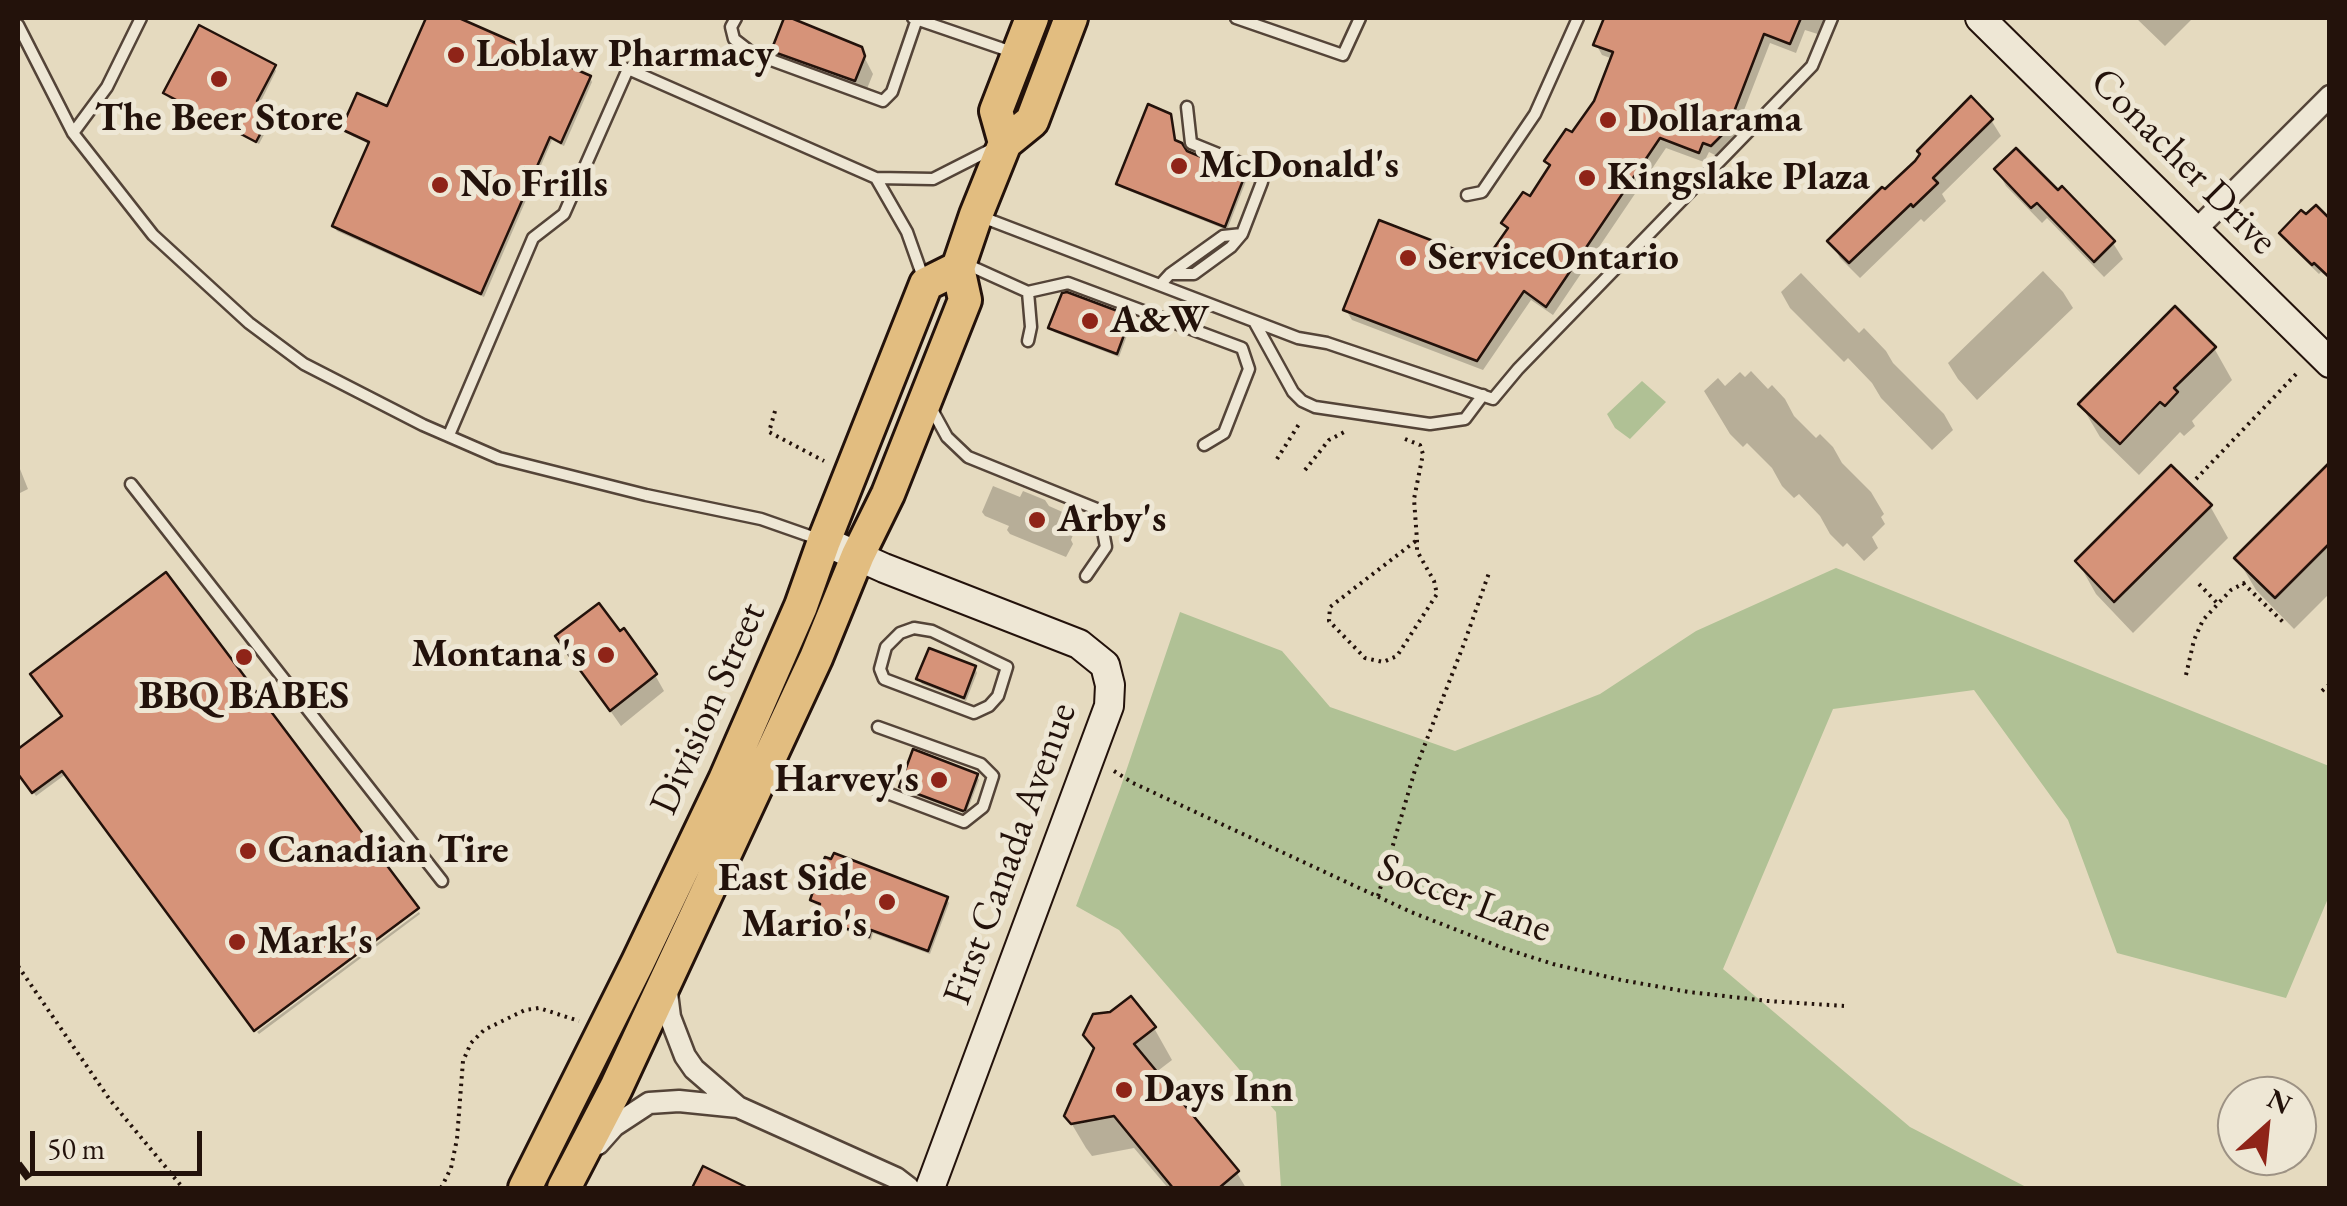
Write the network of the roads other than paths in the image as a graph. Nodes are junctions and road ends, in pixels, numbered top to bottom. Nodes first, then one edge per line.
1 (141, 18) edge
2 (736, 18) edge
3 (914, 18) edge
4 (1032, 18) edge
5 (1236, 18) edge
6 (1360, 18) edge
7 (1578, 18) edge
8 (1832, 18) edge
9 (1980, 18) edge
10 (934, 21) edge
11 (1075, 23) edge
12 (18, 26) edge
13 (1018, 54) junction
14 (2330, 96) edge
15 (1187, 107) dead end
16 (73, 133) junction
17 (1005, 143) junction
18 (876, 178) junction
19 (1467, 194) dead end
20 (976, 215) junction
21 (2196, 230) junction
22 (960, 265) junction
23 (926, 284) junction
24 (1160, 285) junction
25 (1028, 292) junction
26 (1254, 322) junction
27 (1028, 340) dead end
28 (2330, 363) edge
29 (1483, 395) junction
30 (926, 398) junction
31 (449, 435) junction
32 (1204, 445) dead end
33 (131, 484) dead end
34 (824, 541) junction
35 (858, 555) junction
36 (1086, 576) dead end
37 (932, 631) joint
38 (878, 727) dead end
39 (858, 782) dead end
40 (442, 881) dead end
41 (666, 981) junction
42 (738, 1107) junction
43 (568, 1180) edge
44 (524, 1188) edge
45 (908, 1188) edge
46 (930, 1188) edge

1 - 16 lane
2 - 3 lane
3 - 10 lane
4 - 13 main road, Division Street
5 - 6 lane
7 - 19 lane
8 - 29 lane
9 - 21 street, Conacher Drive
10 - 13 lane
11 - 17 main road, Division Street
12 - 16 lane
13 - 17 main road, Division Street
14 - 21 street
15 - 24 lane
16 - 31 lane
17 - 18 lane
17 - 20 main road, Division Street
18 - 23 lane
18 - 31 lane
20 - 22 main road, Division Street
20 - 24 lane
21 - 28 street, Conacher Drive
22 - 23 main road
22 - 25 lane
22 - 30 main road, Division Street
23 - 34 main road, Division Street
24 - 26 lane
25 - 27 lane
25 - 32 lane
26 - 29 lane
26 - 29 lane
30 - 35 main road, Division Street
30 - 36 lane
31 - 34 lane
33 - 40 lane
34 - 35 street, First Canada Avenue
34 - 44 main road, Division Street
35 - 41 main road, Division Street
35 - 46 street, First Canada Avenue
37 - 37 lane
38 - 39 lane
41 - 42 street
41 - 43 main road, Division Street
42 - 43 street
42 - 45 street

